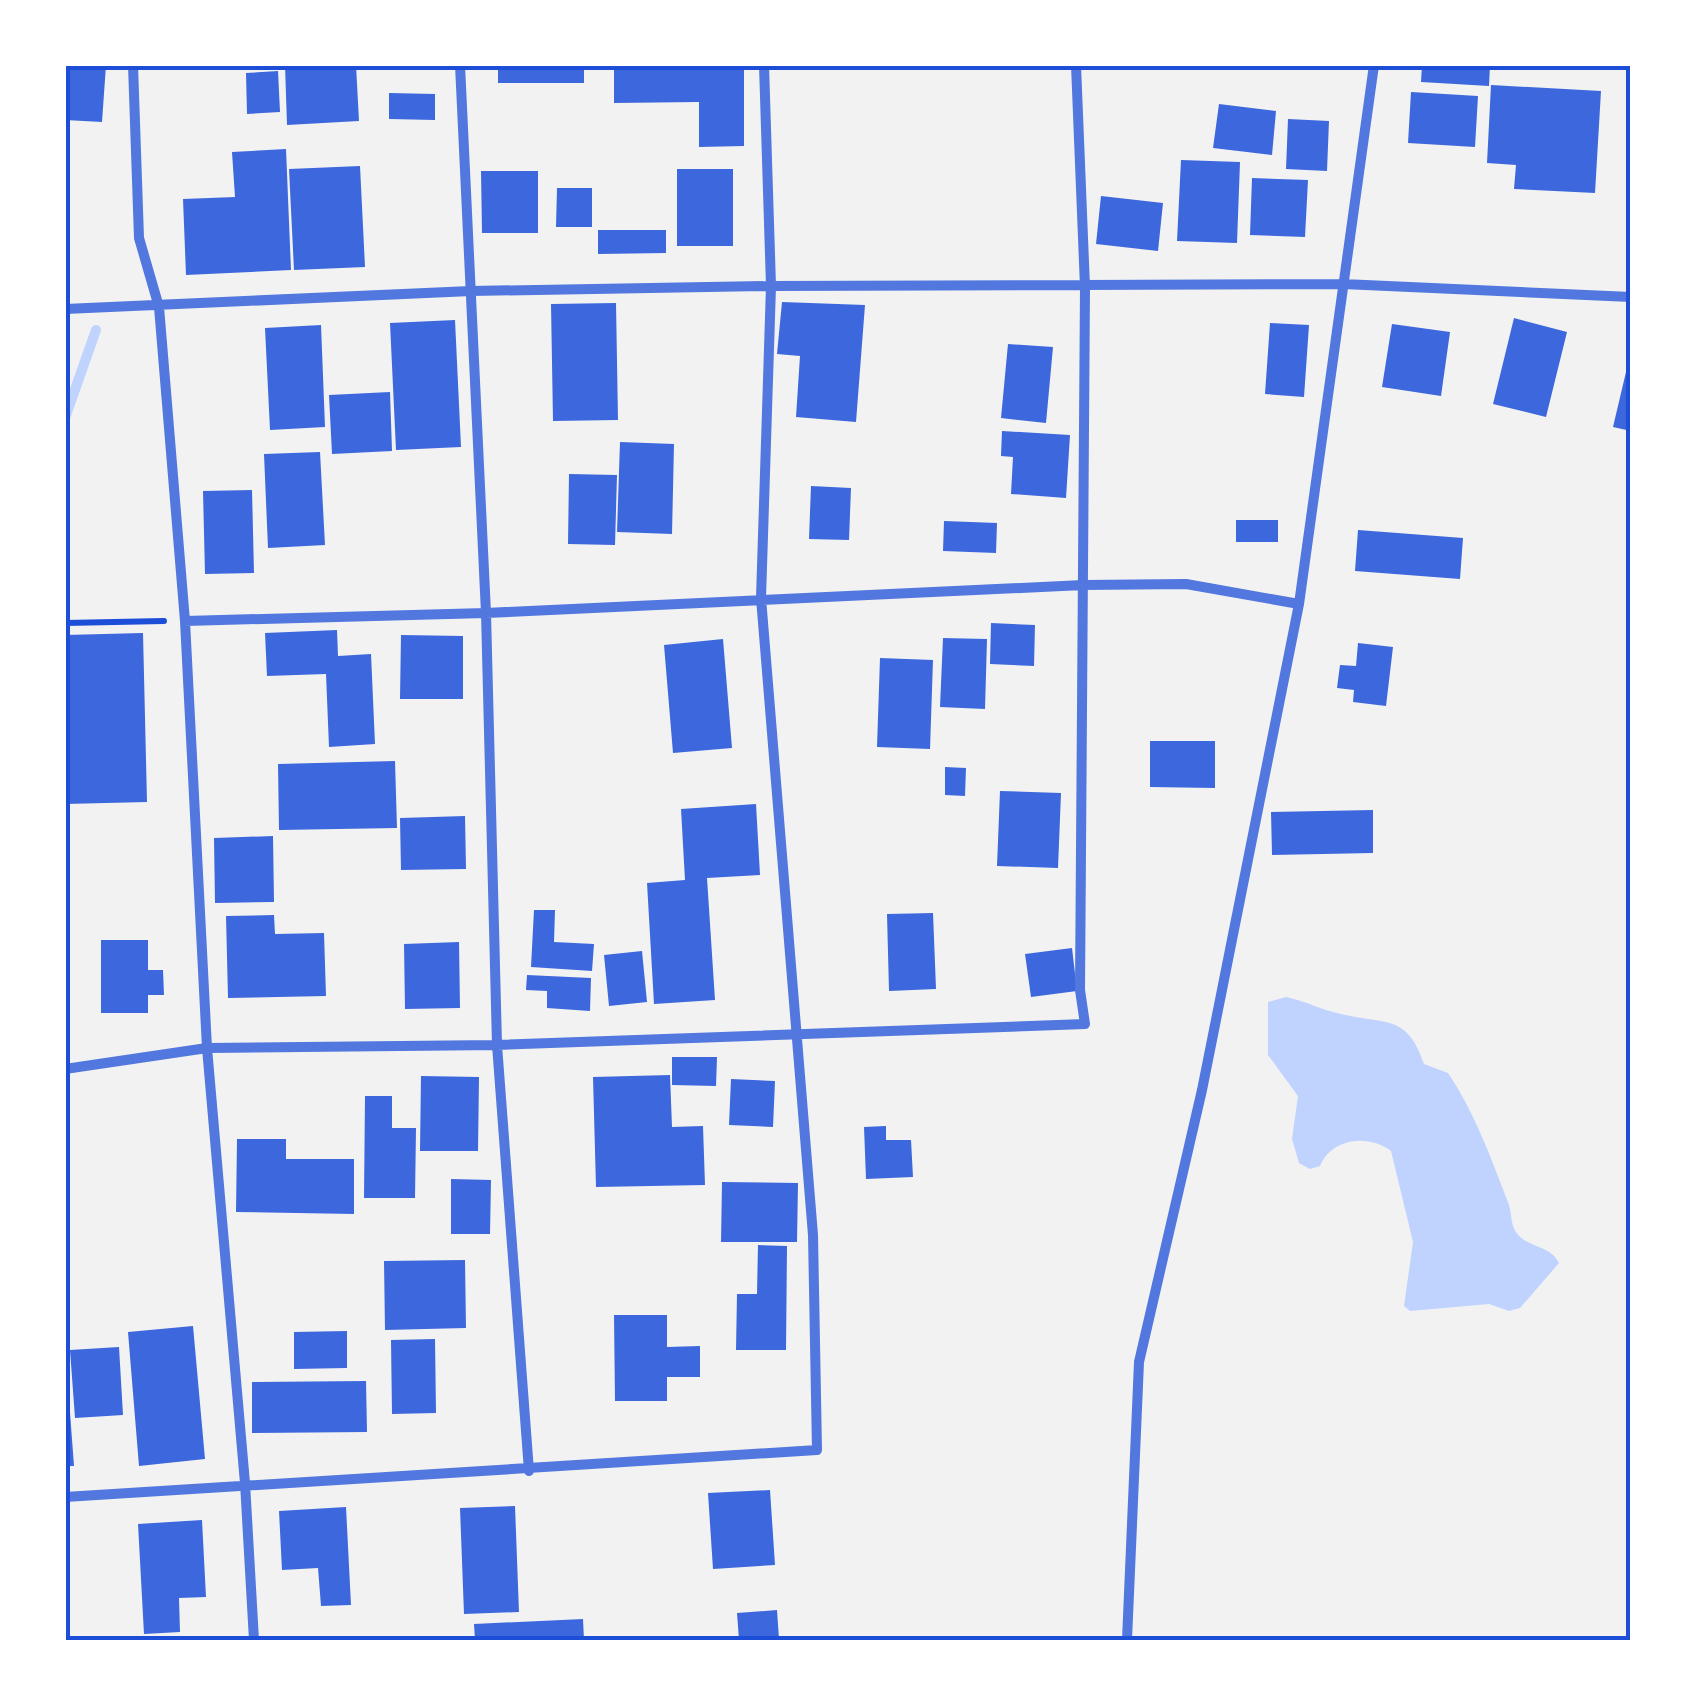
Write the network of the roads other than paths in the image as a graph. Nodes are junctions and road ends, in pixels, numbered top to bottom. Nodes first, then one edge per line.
1 (133, 65) edge
2 (460, 65) edge
3 (764, 65) edge
4 (1076, 65) edge
5 (1374, 65) edge
6 (1343, 284) junction
7 (772, 286) junction
8 (1085, 287) junction
9 (471, 291) junction
10 (1631, 297) edge
11 (158, 307) junction
12 (65, 309) edge
13 (1082, 585) junction
14 (762, 598) junction
15 (1299, 604) junction
16 (486, 613) junction
17 (185, 621) junction
18 (797, 1032) junction
19 (497, 1045) junction
20 (207, 1048) junction
21 (65, 1070) edge
22 (529, 1471) junction
23 (246, 1483) junction
24 (65, 1497) edge
25 (254, 1640) edge
26 (1127, 1640) edge

1 - 11 street
2 - 9 street
3 - 7 street
4 - 8 street
5 - 6 street
6 - 8 street
6 - 10 street
6 - 15 street
7 - 8 street
7 - 9 street
7 - 14 street
8 - 13 street
9 - 11 street
9 - 16 street
11 - 12 street
11 - 17 street
13 - 14 street
13 - 15 street
13 - 18 street
14 - 16 street
14 - 18 street
15 - 26 street
16 - 17 street
16 - 19 street
17 - 20 street
18 - 19 street
18 - 22 street
19 - 20 street
19 - 22 street
20 - 21 street
20 - 23 street
22 - 23 street
23 - 24 street
23 - 25 street

